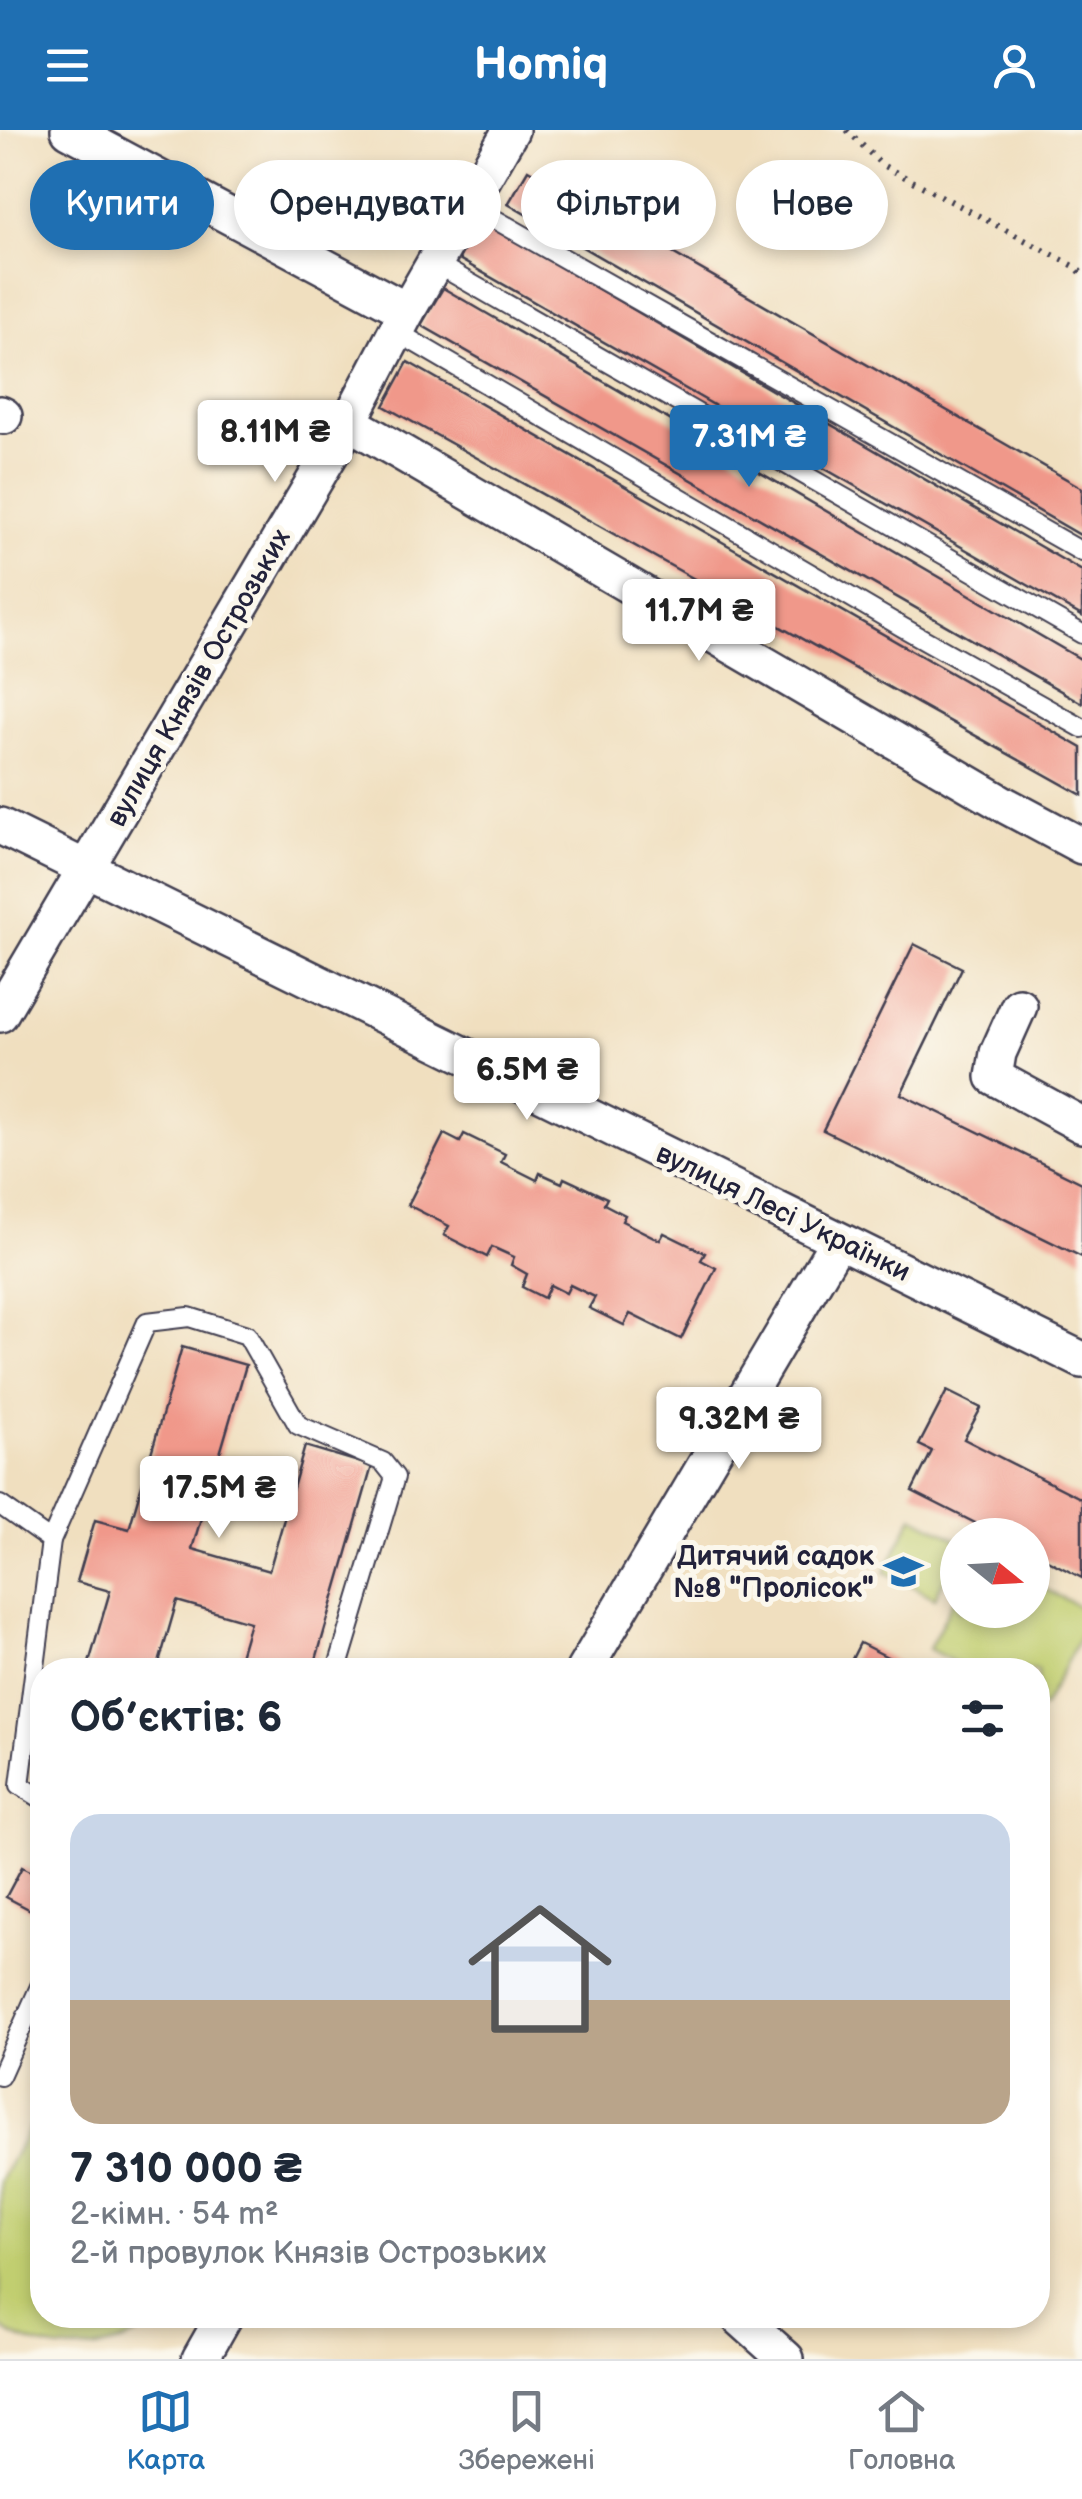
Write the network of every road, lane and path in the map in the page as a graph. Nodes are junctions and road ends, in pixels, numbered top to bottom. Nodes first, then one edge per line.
1 (70, 130) edge
2 (510, 130) edge
3 (847, 130) edge
4 (493, 160) edge
5 (501, 223) edge
6 (442, 250) edge
7 (435, 263) junction
8 (1082, 274) edge
9 (402, 321) junction
10 (349, 422) junction
11 (1082, 552) edge
12 (1082, 634) edge
13 (1082, 728) edge
14 (0, 826) edge
15 (1082, 846) edge
16 (88, 868) junction
17 (1019, 1006) dead end
18 (0, 1014) edge
19 (1082, 1125) edge
20 (838, 1241) junction
21 (1082, 1360) edge
22 (0, 1505) edge
23 (51, 1541) junction
24 (36, 1658) edge
25 (341, 1658) edge
26 (591, 1658) edge
27 (30, 1706) edge
28 (30, 1791) edge
29 (30, 2009) edge
30 (0, 2076) edge
31 (751, 2328) edge
32 (786, 2359) edge

1 - 9 street
2 - 4 street, вулиця Князів Острозьких
3 - 8 path
5 - 11 lane
6 - 7 street, вулиця Князів Острозьких
7 - 9 street, вулиця Князів Острозьких
7 - 12 lane
9 - 10 street, вулиця Князів Острозьких
9 - 13 lane
10 - 15 street
10 - 16 street, вулиця Князів Острозьких
14 - 16 street, вулиця Лесі Українки
16 - 18 street, вулиця Князів Острозьких
16 - 20 street, вулиця Лесі Українки
17 - 19 street
20 - 21 street, вулиця Лесі Українки
20 - 26 street
22 - 23 lane
23 - 24 lane
23 - 25 lane
27 - 28 lane
29 - 30 lane
31 - 32 street

